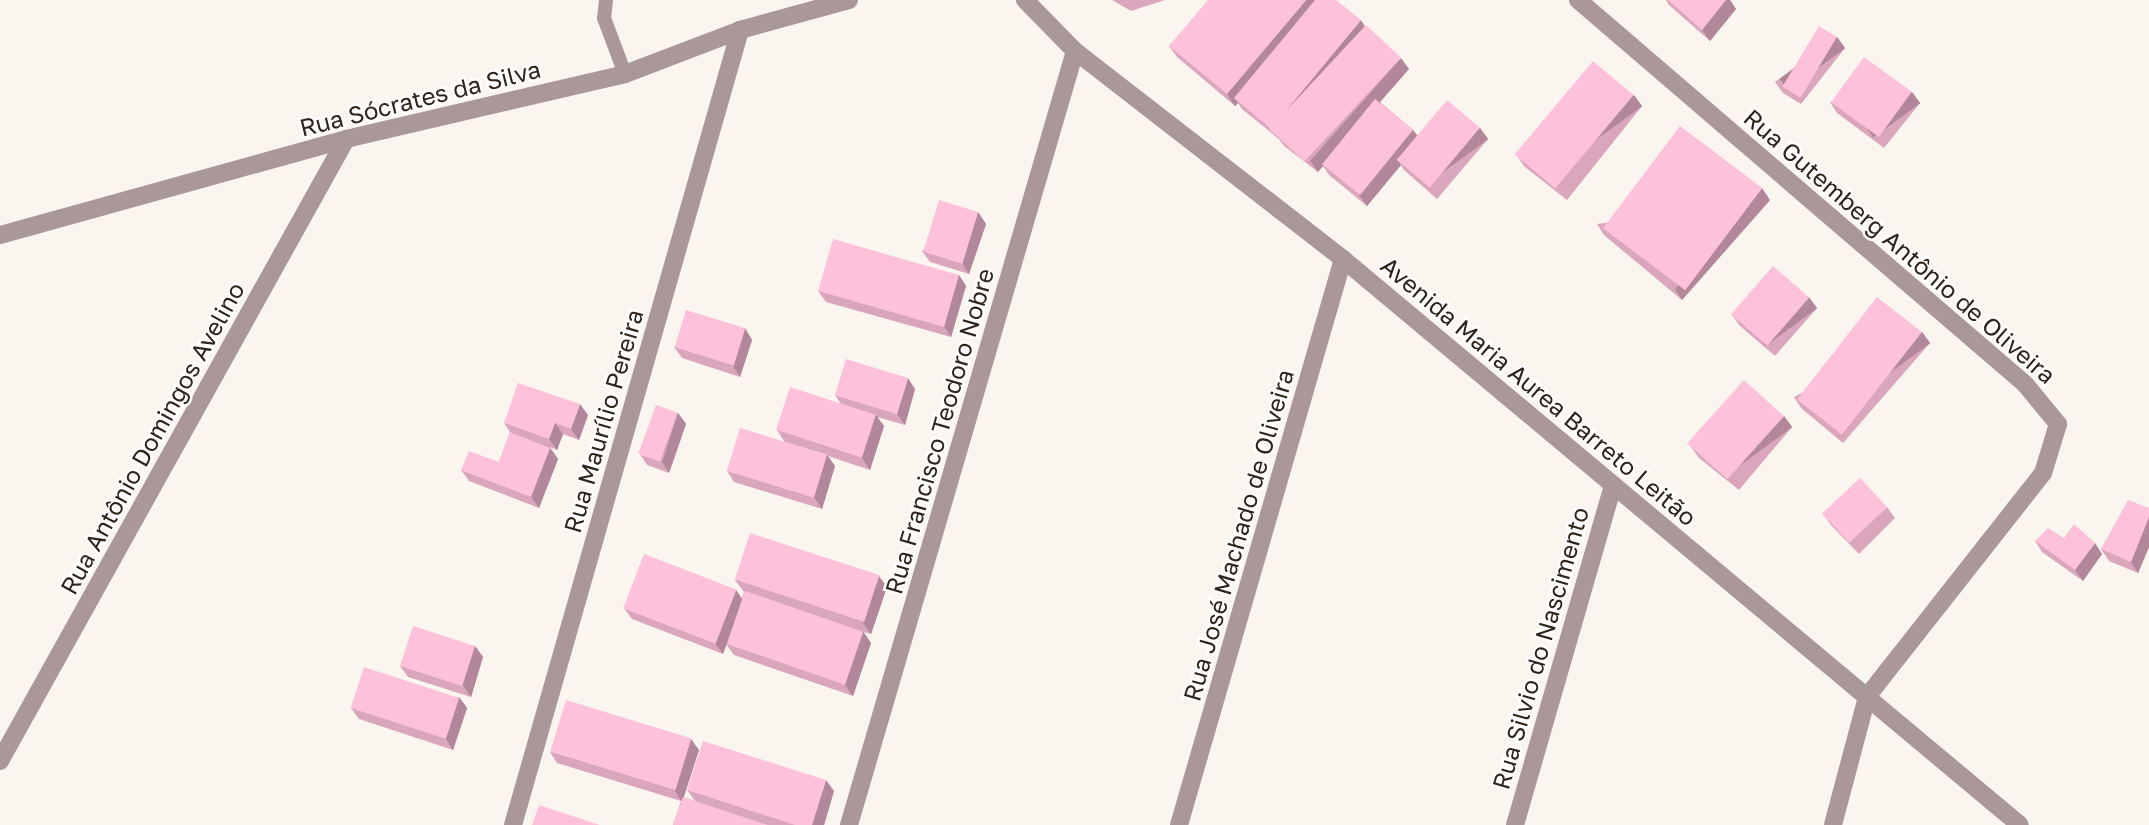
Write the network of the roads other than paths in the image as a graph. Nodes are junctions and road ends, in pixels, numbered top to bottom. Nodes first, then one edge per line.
1 (606, 0) edge
2 (849, 0) edge
3 (1025, 0) edge
4 (1578, 0) edge
5 (740, 30) junction
6 (1075, 51) junction
7 (625, 74) junction
8 (346, 139) junction
9 (0, 235) edge
10 (1343, 259) junction
11 (1613, 485) junction
12 (1867, 697) junction
13 (0, 761) edge
14 (513, 825) edge
15 (849, 825) edge
16 (1179, 825) edge
17 (1515, 825) edge
18 (1833, 825) edge
19 (2020, 825) edge

1 - 7 lane
2 - 5 street, Rua Sócrates da Silva
3 - 6 street, Avenida Maria Aurea Barreto Leitão
4 - 12 street, Rua Gutemberg Antônio de Oliveira
5 - 7 street, Rua Sócrates da Silva
5 - 14 street, Rua Maurílio Pereira
6 - 10 street, Avenida Maria Aurea Barreto Leitão
6 - 15 street, Rua Francisco Teodoro Nobre
7 - 8 street, Rua Sócrates da Silva
8 - 9 street, Rua Sócrates da Silva
8 - 13 street, Rua Antônio Domingos Avelino
10 - 11 street, Avenida Maria Aurea Barreto Leitão
10 - 16 street, Rua José Machado de Oliveira
11 - 12 street, Avenida Maria Aurea Barreto Leitão
11 - 17 street, Rua Silvio do Nascimento
12 - 18 street
12 - 19 street, Avenida Maria Aurea Barreto Leitão

